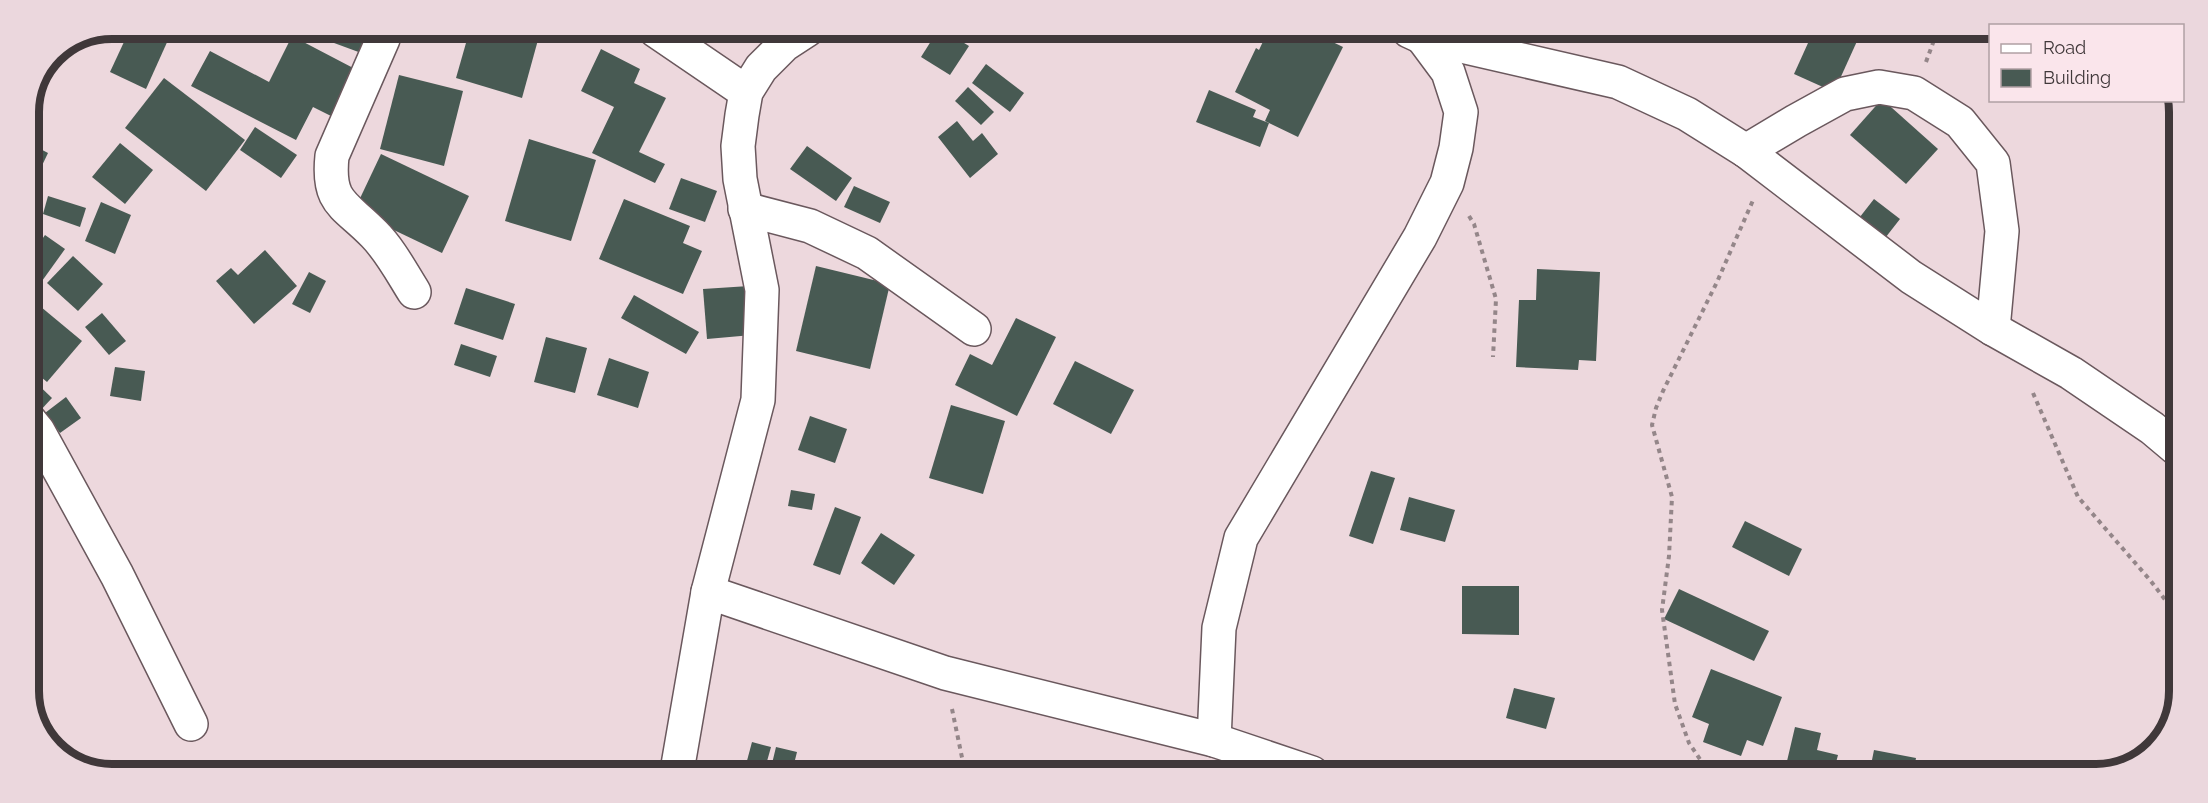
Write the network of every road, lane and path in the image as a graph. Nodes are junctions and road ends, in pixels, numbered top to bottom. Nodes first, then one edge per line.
1 (383, 39) edge
2 (668, 39) edge
3 (793, 39) edge
4 (1419, 39) edge
5 (1436, 39) edge
6 (746, 92) junction
7 (1756, 160) junction
8 (1447, 183) junction
9 (745, 209) junction
10 (414, 292) dead end
11 (974, 329) dead end
12 (1993, 329) junction
13 (1493, 357) dead end
14 (2031, 388) dead end
15 (39, 433) edge
16 (2169, 442) edge
17 (708, 592) junction
18 (2169, 605) edge
19 (945, 673) junction
20 (191, 723) dead end
21 (1214, 740) junction
22 (678, 764) edge
23 (963, 764) edge
24 (1285, 764) edge
25 (1703, 764) edge

1 - 10 street
2 - 6 street
3 - 6 street
4 - 8 street
5 - 7 street
6 - 9 street
7 - 12 street
7 - 12 street
7 - 25 path
8 - 13 path
8 - 21 street
9 - 11 street
9 - 17 street
12 - 16 street
14 - 18 path
15 - 20 street
17 - 19 street
17 - 22 street
19 - 21 street
19 - 23 path
21 - 24 street

